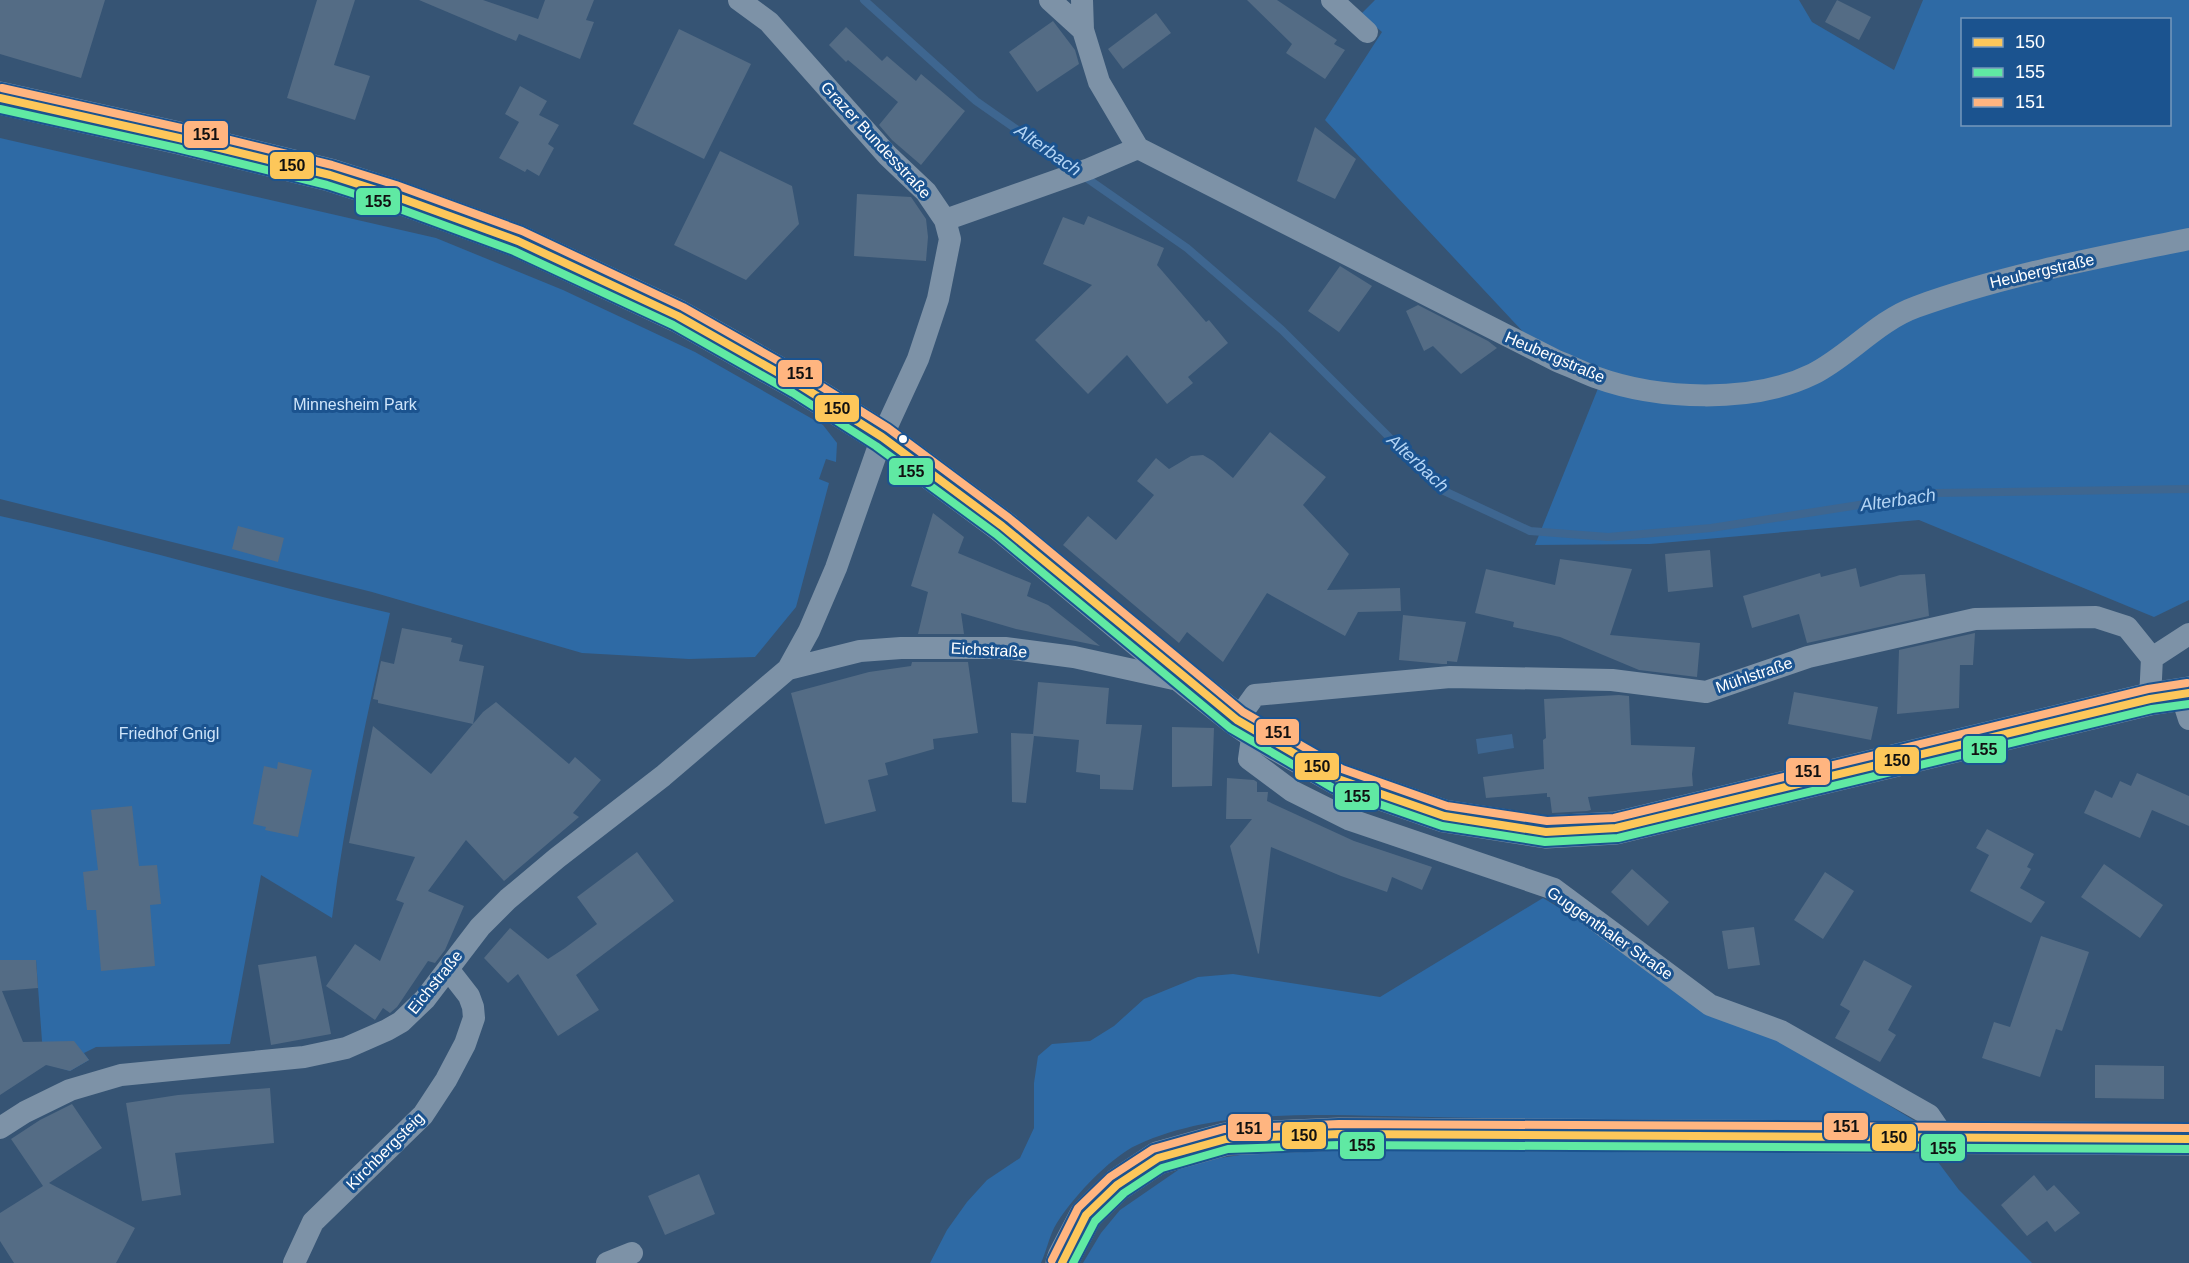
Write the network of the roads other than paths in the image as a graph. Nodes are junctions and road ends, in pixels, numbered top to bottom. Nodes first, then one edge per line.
1 (739, 0) edge
2 (1050, 0) edge
3 (1082, 0) edge
4 (1332, 0) edge
5 (1083, 30) junction
6 (1367, 32) dead end
7 (0, 98) edge
8 (1138, 148) junction
9 (945, 220) junction
10 (2189, 239) edge
11 (882, 437) junction
12 (2189, 634) edge
13 (2152, 658) junction
14 (788, 669) junction
15 (1189, 682) junction
16 (2177, 701) edge
17 (1245, 726) junction
18 (448, 969) junction
19 (0, 1128) edge
20 (1944, 1137) junction
21 (2189, 1139) edge
22 (632, 1253) dead end
23 (294, 1263) edge
24 (607, 1263) edge
25 (1062, 1263) edge

1 - 9 street, Grazer Bundesstraße
2 - 5 street
3 - 5 street
4 - 6 street
5 - 8 street
7 - 11 main road
8 - 9 street
8 - 10 street, Heubergstraße
9 - 11 street, Grazer Bundesstraße
11 - 14 street, Eichstraße
11 - 15 main road
12 - 13 street
13 - 16 street
13 - 17 street, Mühlstraße
14 - 15 street, Eichstraße
14 - 18 street, Eichstraße
15 - 17 main road
16 - 17 main road
17 - 20 street, Guggenthaler Straße
18 - 19 street, Eichstraße
18 - 23 street, Kirchbergsteig
20 - 21 main road
20 - 25 main road
22 - 24 street

